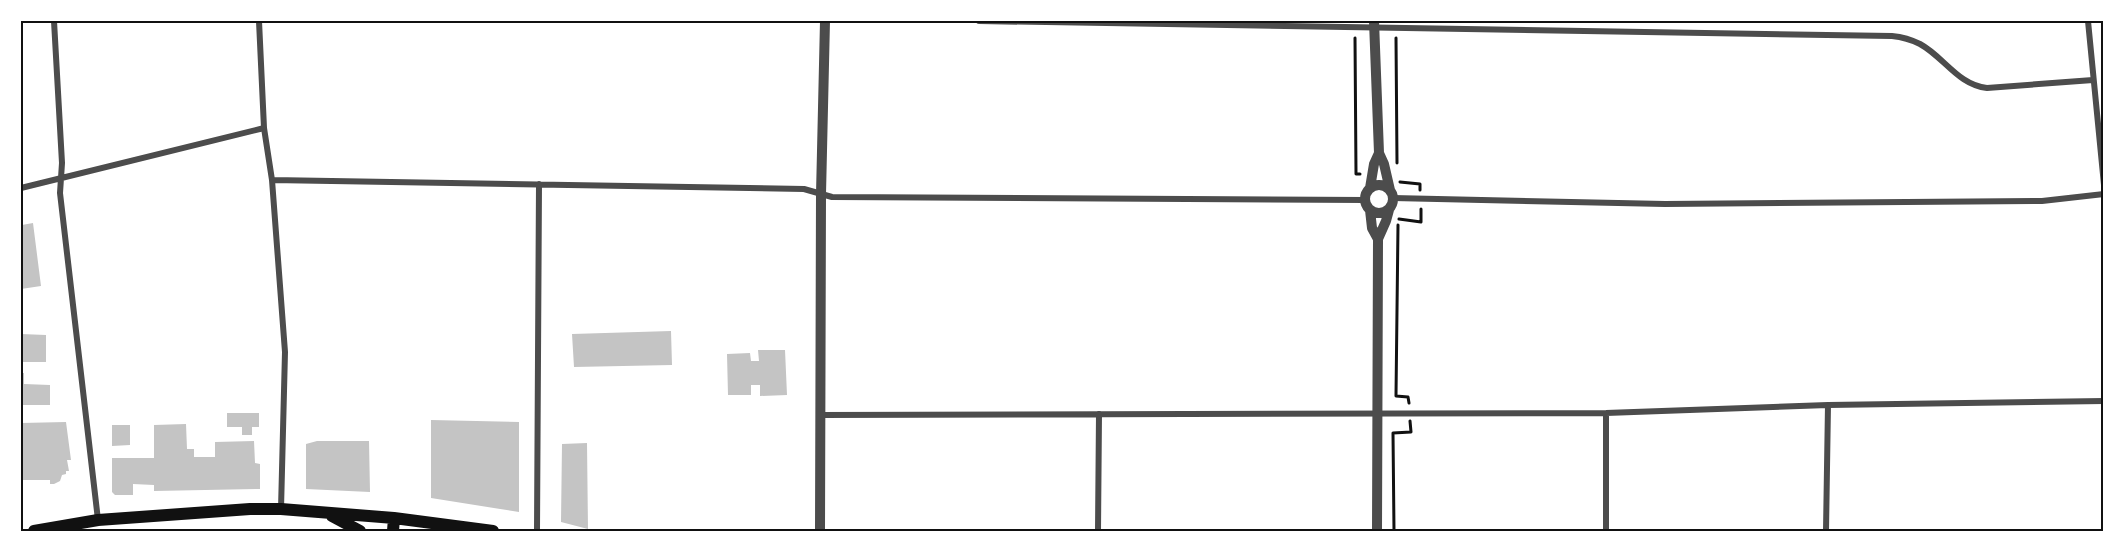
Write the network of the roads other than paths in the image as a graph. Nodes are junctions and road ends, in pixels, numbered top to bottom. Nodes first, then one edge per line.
1 (54, 21) edge
2 (259, 21) edge
3 (825, 21) edge
4 (979, 21) edge
5 (2088, 21) edge
6 (1375, 24) edge
7 (2093, 80) junction
8 (264, 128) junction
9 (1379, 153) junction
10 (61, 177) junction
11 (272, 180) junction
12 (539, 184) junction
13 (2104, 185) edge
14 (21, 188) edge
15 (1370, 188) junction
16 (821, 194) junction
17 (1392, 194) junction
18 (2104, 194) edge
19 (1365, 200) junction
20 (1370, 210) junction
21 (1389, 210) junction
22 (1378, 239) junction
23 (2104, 401) edge
24 (1828, 405) junction
25 (1377, 413) junction
26 (1606, 413) junction
27 (1099, 414) junction
28 (820, 416) junction
29 (281, 509) junction
30 (329, 514) junction
31 (98, 520) junction
32 (394, 525) edge
33 (34, 531) edge
34 (360, 531) edge
35 (493, 531) edge
36 (537, 531) edge
37 (820, 531) edge
38 (1098, 531) edge
39 (1377, 531) edge
40 (1606, 531) edge
41 (1826, 531) edge

1 - 10 street
2 - 8 street
3 - 16 street
4 - 6 street
5 - 7 street
6 - 7 street
6 - 9 street
7 - 13 street
8 - 10 street
8 - 11 street
9 - 15 street
9 - 17 street
10 - 14 street
10 - 31 street
11 - 12 street
11 - 29 street
12 - 16 street
12 - 36 street
15 - 17 street
15 - 19 street
16 - 19 street
16 - 28 street
17 - 18 street
17 - 21 street
19 - 20 street
20 - 21 street
20 - 22 street
21 - 22 street
22 - 25 street
23 - 24 street
24 - 26 street
24 - 41 street
25 - 26 street
25 - 27 street
25 - 39 street
26 - 40 street
27 - 28 street
27 - 38 street
28 - 37 street
29 - 30 main road
29 - 31 main road
30 - 32 main road
30 - 34 main road
31 - 33 main road
32 - 35 main road

